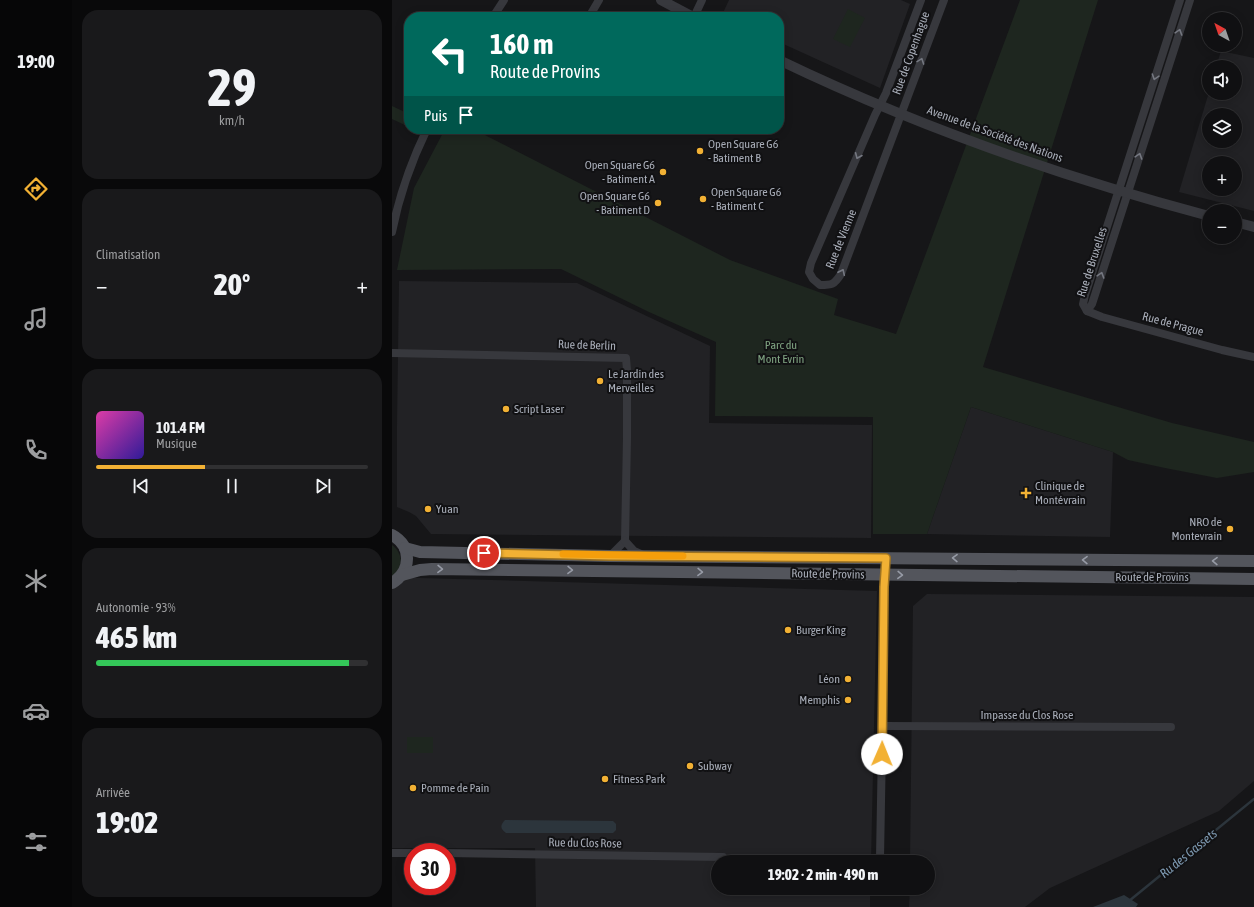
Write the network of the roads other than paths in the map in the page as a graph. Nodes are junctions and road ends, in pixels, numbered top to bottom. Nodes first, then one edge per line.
1 (504, 0) edge
2 (598, 0) edge
3 (661, 0) edge
4 (702, 0) edge
5 (921, 0) edge
6 (944, 0) edge
7 (1180, 0) edge
8 (1190, 0) edge
9 (496, 12) edge
10 (592, 12) edge
11 (684, 12) edge
12 (696, 12) edge
13 (784, 62) edge
14 (880, 105) junction
15 (901, 114) junction
16 (425, 134) edge
17 (1123, 192) junction
18 (1202, 214) edge
19 (1242, 224) edge
20 (1254, 227) edge
21 (392, 232) edge
22 (1088, 311) joint
23 (392, 353) edge
24 (1254, 357) edge
25 (393, 535) edge
26 (625, 541) junction
27 (405, 548) junction
28 (610, 556) junction
29 (645, 556) junction
30 (886, 558) junction
31 (1254, 561) edge
32 (884, 574) junction
33 (402, 575) junction
34 (1254, 579) edge
35 (392, 583) edge
36 (882, 726) junction
37 (1171, 727) dead end
38 (392, 853) edge
39 (404, 853) edge
40 (456, 853) edge
41 (880, 855) edge
42 (711, 857) edge

1 - 9 street
2 - 10 street
3 - 11 street
4 - 12 street
5 - 14 street, Rue de Copenhague
15 -> 6 street, Rue de Copenhague
7 -> 17 street, Rue de Bruxelles
17 -> 8 street, Rue de Bruxelles
13 - 14 street, Avenue de la Société des Nations
14 - 15 street, Avenue de la Société des Nations
14 -> 15 street, Rue de Vienne
15 - 17 street, Avenue de la Société des Nations
16 - 21 street
17 - 18 street, Avenue de la Société des Nations
17 - 22 street, Rue de Bruxelles
19 - 20 street
22 - 24 street, Rue de Prague
23 - 26 street, Rue de Berlin
25 - 27 main road
26 - 28 street
26 - 29 street
27 - 28 main road, Route de Provins
27 - 33 main road
28 - 29 main road, Route de Provins
29 - 30 main road, Route de Provins
31 -> 30 main road, Route de Provins
30 - 32 street
33 -> 32 main road, Route de Provins
32 -> 34 main road, Route de Provins
32 - 36 street
33 - 35 main road
36 - 37 street, Impasse du Clos Rose
36 - 41 street
38 - 39 street
40 - 42 street, Rue du Clos Rose

